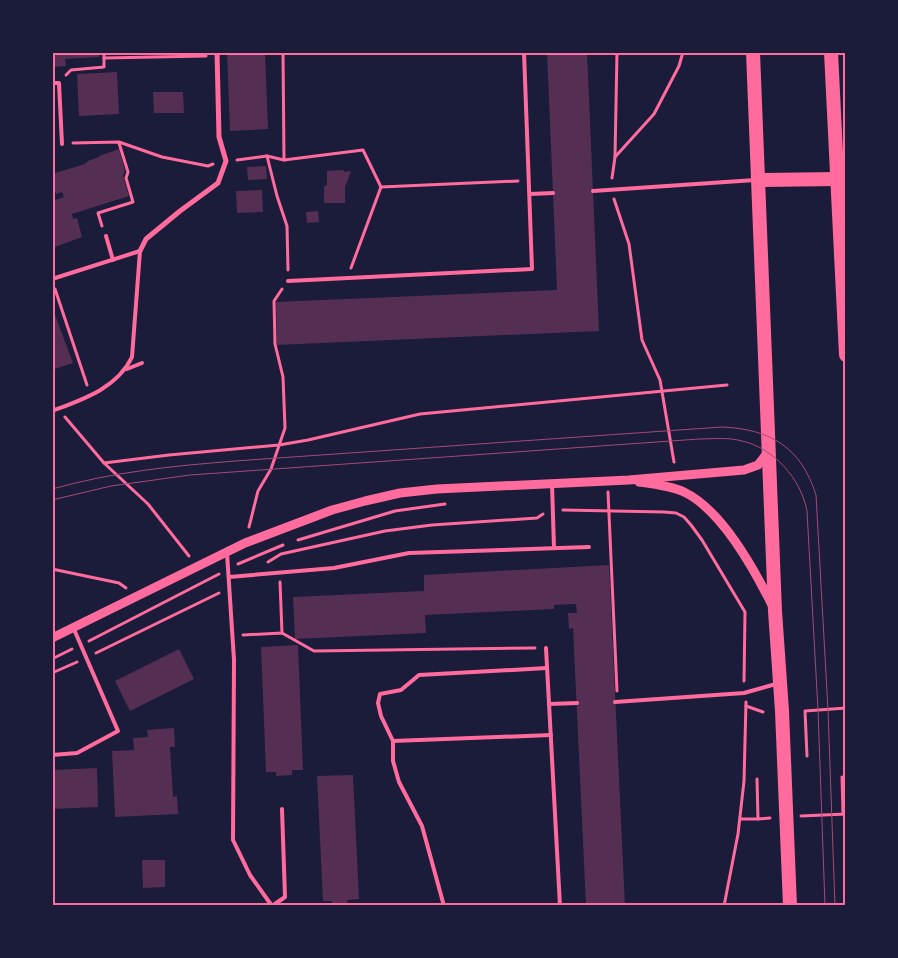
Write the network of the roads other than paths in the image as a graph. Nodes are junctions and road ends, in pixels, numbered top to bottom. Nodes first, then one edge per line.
1 (524, 52) edge
2 (753, 52) edge
3 (832, 52) edge
4 (217, 54) edge
5 (52, 83) edge
6 (62, 144) road end
7 (837, 179) junction
8 (759, 180) junction
9 (593, 191) dead end
10 (530, 194) junction
11 (553, 194) dead end
12 (106, 236) road end
13 (140, 251) junction
14 (113, 260) junction
15 (52, 281) edge
16 (288, 281) road end
17 (846, 355) edge
18 (142, 363) dead end
19 (127, 369) junction
20 (52, 411) edge
21 (768, 452) junction
22 (629, 480) junction
23 (552, 484) junction
24 (589, 547) dead end
25 (554, 548) junction
26 (226, 553) junction
27 (229, 577) junction
28 (775, 611) junction
29 (73, 627) junction
30 (52, 638) edge
31 (546, 648) road end
32 (547, 668) junction
33 (780, 683) junction
34 (617, 702) road end
35 (577, 703) dead end
36 (549, 704) junction
37 (551, 735) junction
38 (393, 741) junction
39 (52, 755) edge
40 (282, 809) dead end
41 (272, 906) edge
42 (444, 906) edge
43 (560, 906) edge
44 (790, 906) edge

1 - 10 lane
2 - 8 highway
3 - 7 highway
4 - 13 street
5 - 6 lane
7 - 8 highway
7 - 17 highway
8 - 9 lane
8 - 21 highway
10 - 11 lane
10 - 16 lane
12 - 14 lane
13 - 14 lane
13 - 19 lane
14 - 15 lane
18 - 19 lane
19 - 20 lane
21 - 22 street
21 - 28 highway
22 - 23 street
22 - 28 street
23 - 25 lane
23 - 26 street
24 - 25 lane
25 - 27 lane
26 - 27 lane
26 - 29 street
27 - 41 lane
28 - 33 highway
29 - 30 street
29 - 39 lane
31 - 32 lane
32 - 36 lane
32 - 38 lane
33 - 34 lane
33 - 44 highway
35 - 36 lane
36 - 37 lane
37 - 38 lane
37 - 43 lane
38 - 42 lane
40 - 41 lane

